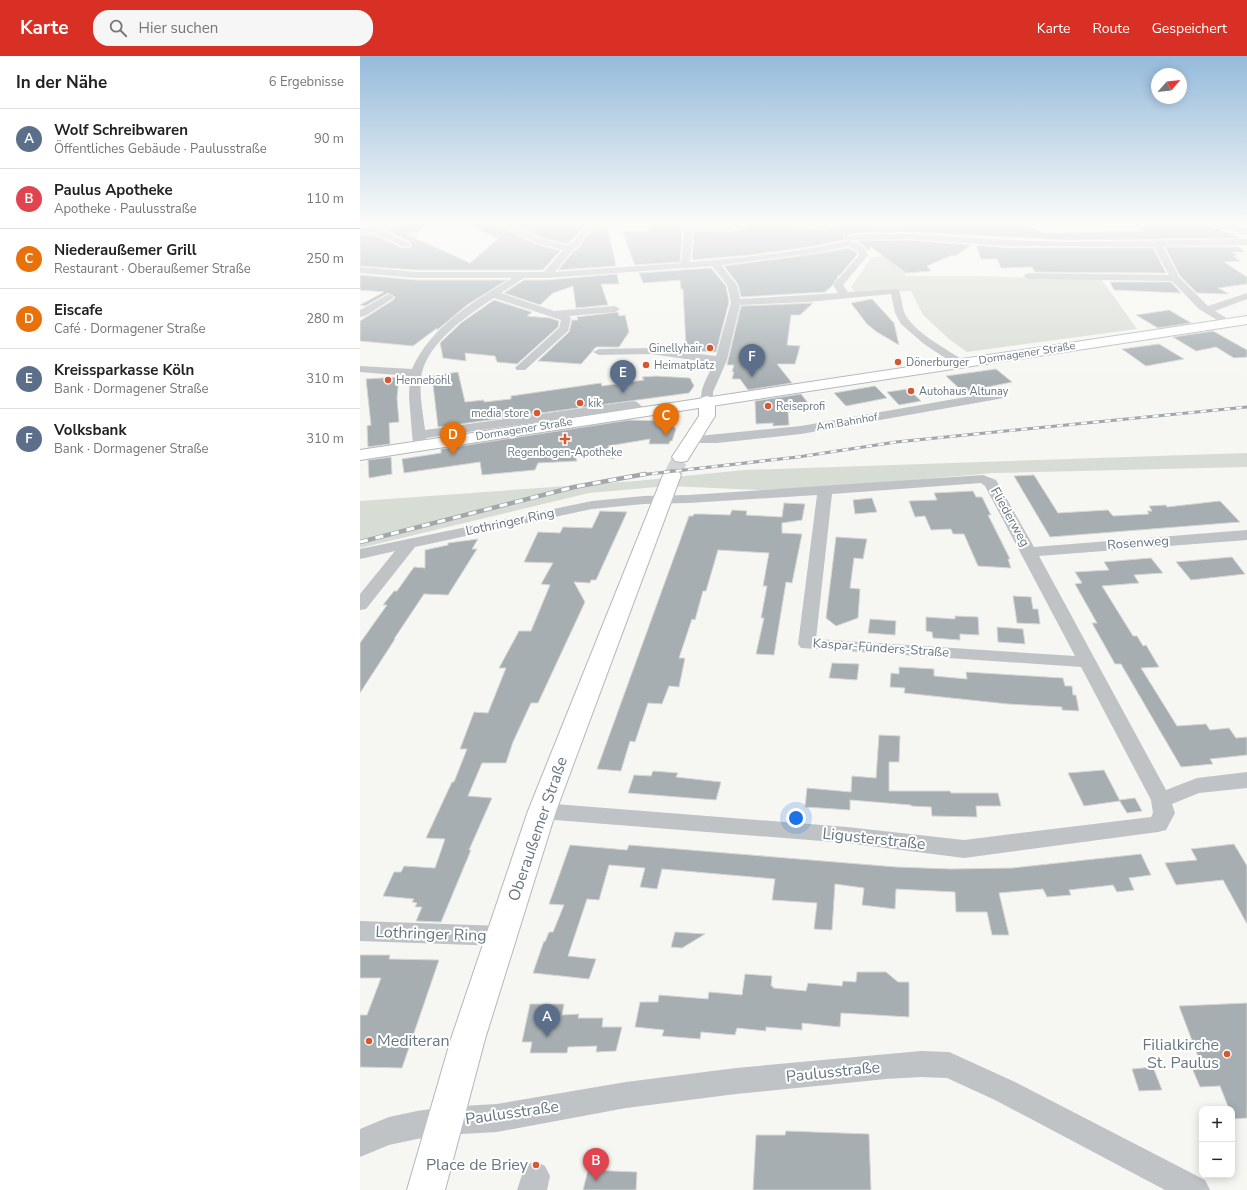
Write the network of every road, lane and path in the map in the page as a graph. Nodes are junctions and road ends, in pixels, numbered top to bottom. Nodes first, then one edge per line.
1 (521, 277) edge
2 (725, 277) edge
3 (846, 277) edge
4 (1096, 277) edge
5 (1175, 278) joint
6 (494, 294) junction
7 (845, 296) junction
8 (1247, 296) edge
9 (388, 297) dead end
10 (736, 302) junction
11 (615, 309) dead end
12 (1207, 310) junction
13 (360, 314) edge
14 (553, 314) junction
15 (379, 316) dead end
16 (1247, 320) edge
17 (1227, 323) junction
18 (548, 343) junction
19 (562, 344) dead end
20 (600, 352) dead end
21 (721, 360) junction
22 (960, 363) junction
23 (521, 368) dead end
24 (360, 369) edge
25 (415, 373) junction
26 (1000, 395) dead end
27 (707, 401) junction
28 (420, 440) junction
29 (693, 440) junction
30 (360, 455) edge
31 (825, 489) junction
32 (661, 500) junction
33 (1247, 535) edge
34 (411, 542) junction
35 (1029, 552) junction
36 (360, 554) edge
37 (360, 606) edge
38 (1086, 662) junction
39 (1247, 780) edge
40 (1161, 800) junction
41 (542, 811) junction
42 (1158, 824) joint
43 (360, 931) edge
44 (502, 936) junction
45 (444, 1122) junction
46 (360, 1143) edge
47 (426, 1190) edge
48 (1195, 1190) edge

1 - 6 street
2 - 10 street
3 - 7 street
4 - 5 street
5 - 12 street
6 - 14 street
6 - 25 street
7 - 10 street
7 - 22 street
8 - 12 street
9 - 13 street
10 - 21 street, Oberaußemer Straße
11 - 14 street
12 - 17 street
13 - 15 street
14 - 18 street
16 - 17 main road, Dormagener Straße
17 - 22 main road, Dormagener Straße
18 - 19 street
18 - 23 street
20 - 21 street
21 - 27 street, Oberaußemer Straße
22 - 27 main road, Dormagener Straße
24 - 25 street
25 - 28 street
26 - 29 street, Am Bahnhof
27 - 28 main road, Dormagener Straße
27 - 29 main road, Oberaußemer Straße
28 - 30 main road, Dormagener Straße
29 - 32 main road, Oberaußemer Straße
31 - 32 street, Fliederweg
31 - 35 street, Fliederweg
31 - 38 street, Kaspar-Fünders-Straße
32 - 34 street, Lothringer Ring
32 - 41 main road, Oberaußemer Straße
33 - 35 street, Rosenweg
34 - 36 street, Lothringer Ring
34 - 37 street
35 - 38 street, Fliederweg
38 - 40 street, Fliederweg
39 - 40 street
40 - 42 street, Fliederweg
41 - 42 street, Ligusterstraße
41 - 44 main road, Oberaußemer Straße
43 - 44 street, Lothringer Ring
44 - 45 main road, Oberaußemer Straße
45 - 46 street, Paulusstraße
45 - 47 main road, Oberaußemer Straße
45 - 48 street, Paulusstraße

